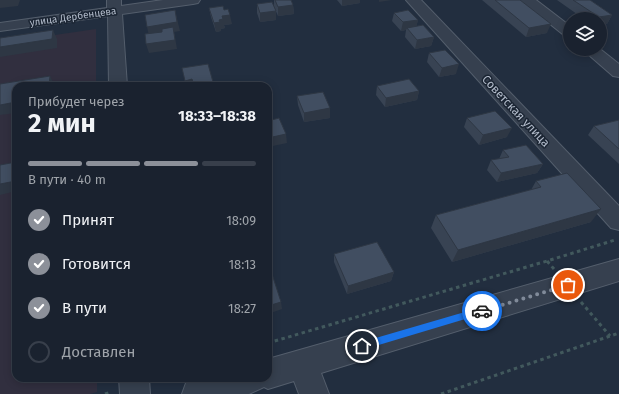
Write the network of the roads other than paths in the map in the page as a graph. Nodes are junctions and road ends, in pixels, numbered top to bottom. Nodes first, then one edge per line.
1 (193, 0) edge
2 (413, 0) edge
3 (527, 0) edge
4 (114, 5) edge
5 (0, 27) edge
6 (563, 28) edge
7 (599, 56) edge
8 (619, 72) edge
9 (118, 82) edge
10 (619, 221) edge
11 (619, 270) edge
12 (303, 364) junction
13 (272, 373) edge
14 (134, 382) edge
15 (239, 382) edge
16 (135, 394) edge
17 (197, 394) edge
18 (314, 394) edge

1 - 4 street, улица Дербенцева
2 - 10 street, Советская улица
3 - 6 street
4 - 5 street, улица Дербенцева
4 - 9 street
7 - 8 street
11 - 12 street
12 - 13 street
12 - 18 street
14 - 16 street
15 - 17 street

